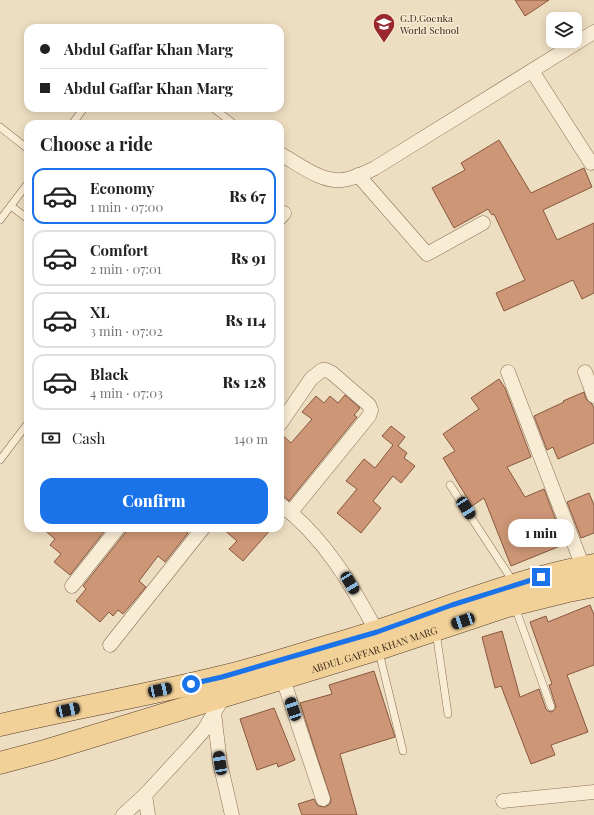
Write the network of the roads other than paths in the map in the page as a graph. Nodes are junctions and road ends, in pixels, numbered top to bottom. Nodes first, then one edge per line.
1 (594, 32) edge
2 (532, 71) junction
3 (218, 112) edge
4 (229, 120) edge
5 (0, 127) edge
6 (24, 146) edge
7 (284, 156) edge
8 (592, 164) dead end
9 (358, 175) junction
10 (24, 188) edge
11 (11, 206) junction
12 (24, 216) edge
13 (0, 220) edge
14 (482, 223) dead end
15 (508, 372) dead end
16 (585, 372) dead end
17 (594, 396) edge
18 (284, 418) edge
19 (24, 428) edge
20 (0, 460) edge
21 (450, 485) dead end
22 (286, 508) edge
23 (115, 532) edge
24 (199, 532) edge
25 (588, 566) edge
26 (72, 586) dead end
27 (594, 586) edge
28 (515, 595) junction
29 (436, 630) junction
30 (377, 641) junction
31 (110, 645) dead end
32 (283, 678) junction
33 (220, 696) junction
34 (551, 707) dead end
35 (448, 714) dead end
36 (3, 724) edge
37 (0, 748) edge
38 (48, 750) junction
39 (403, 751) dead end
40 (0, 763) edge
41 (594, 792) edge
42 (144, 795) junction
43 (322, 799) dead end
44 (503, 800) dead end
45 (122, 815) edge
46 (148, 815) edge
47 (232, 815) edge

1 - 2 street
2 - 8 street
2 - 9 street
3 - 4 lane
5 - 6 lane
7 - 9 street
9 - 14 street
10 - 11 lane
11 - 12 lane
11 - 13 lane
15 - 25 street
16 - 17 street
18 - 22 street
19 - 20 lane
21 - 28 lane
22 - 30 street
23 - 26 street
24 - 31 street
25 - 28 main road, ABDUL GAFFAR KHAN MARG
27 - 28 main road, ABDUL GAFFAR KHAN MARG
28 - 29 main road, ABDUL GAFFAR KHAN MARG
28 - 30 main road, ABDUL GAFFAR KHAN MARG
28 - 34 lane
29 - 30 main road, ABDUL GAFFAR KHAN MARG
29 - 35 lane
30 - 32 main road, ABDUL GAFFAR KHAN MARG
30 - 33 main road, ABDUL GAFFAR KHAN MARG
30 - 39 lane
32 - 33 main road, ABDUL GAFFAR KHAN MARG
32 - 43 street
33 - 36 main road, ABDUL GAFFAR KHAN MARG
33 - 38 main road, ABDUL GAFFAR KHAN MARG
33 - 42 street
33 - 47 street
37 - 38 main road
38 - 40 main road, ABDUL GAFFAR KHAN MARG
41 - 44 street
42 - 45 street
42 - 46 street

